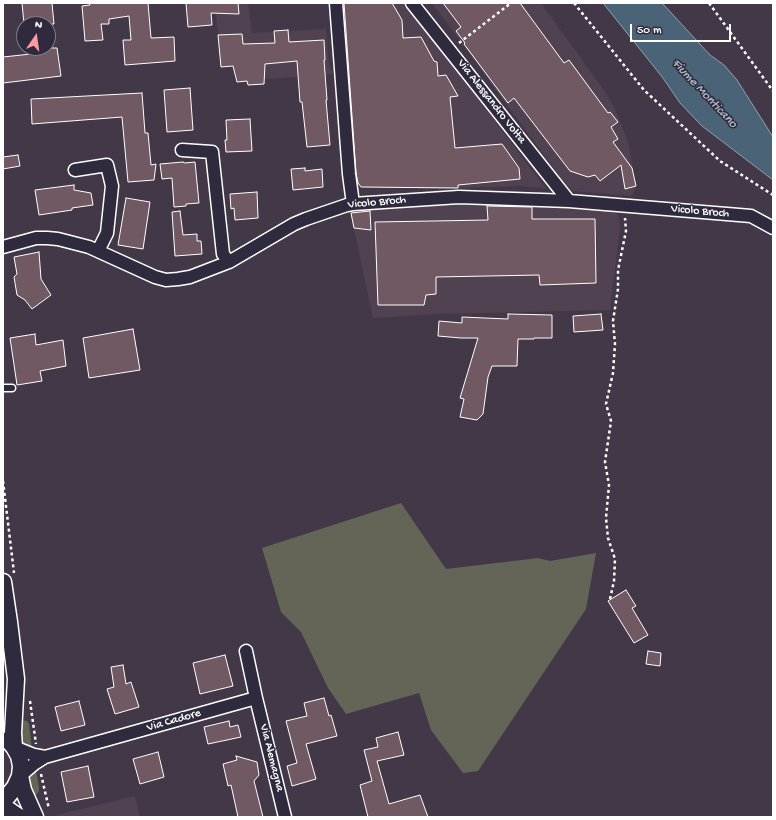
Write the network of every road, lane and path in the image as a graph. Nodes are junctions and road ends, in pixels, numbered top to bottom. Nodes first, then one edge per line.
1 (336, 3) edge
2 (412, 3) edge
3 (511, 3) edge
4 (574, 3) edge
5 (709, 3) edge
6 (450, 50) junction
7 (773, 91) edge
8 (182, 150) dead end
9 (75, 170) dead end
10 (773, 195) edge
11 (569, 201) junction
12 (353, 204) junction
13 (623, 206) junction
14 (773, 228) edge
15 (3, 247) edge
16 (98, 251) junction
17 (229, 262) junction
18 (3, 388) edge
19 (12, 388) dead end
20 (3, 582) edge
21 (610, 599) dead end
22 (10, 622) junction
23 (246, 651) dead end
24 (3, 671) edge
25 (256, 698) junction
26 (9, 742) edge
27 (45, 757) junction
28 (40, 769) dead end
29 (20, 776) junction
30 (3, 799) edge
31 (3, 806) edge
32 (49, 809) dead end
33 (18, 817) edge
34 (34, 817) edge
35 (286, 817) edge

1 - 12 street
2 - 6 street, Via Alessandro Volta
3 - 6 path
4 - 10 path
5 - 7 path
6 - 11 street, Via Alessandro Volta
8 - 17 street
9 - 16 street
11 - 12 street, Vicolo Broch
11 - 13 street, Vicolo Broch
12 - 17 street, Vicolo Broch
13 - 14 street, Vicolo Broch
13 - 21 path
15 - 16 street, Vicolo Broch
16 - 17 street, Vicolo Broch
18 - 19 lane
20 - 22 main road
22 - 24 main road
22 - 26 main road
23 - 25 street
25 - 27 street, Via Cadore
25 - 35 street, Via Alemagna
26 - 27 street
26 - 29 main road
27 - 29 street, Via Cadore
28 - 32 path
29 - 30 main road
29 - 34 main road
31 - 33 main road

